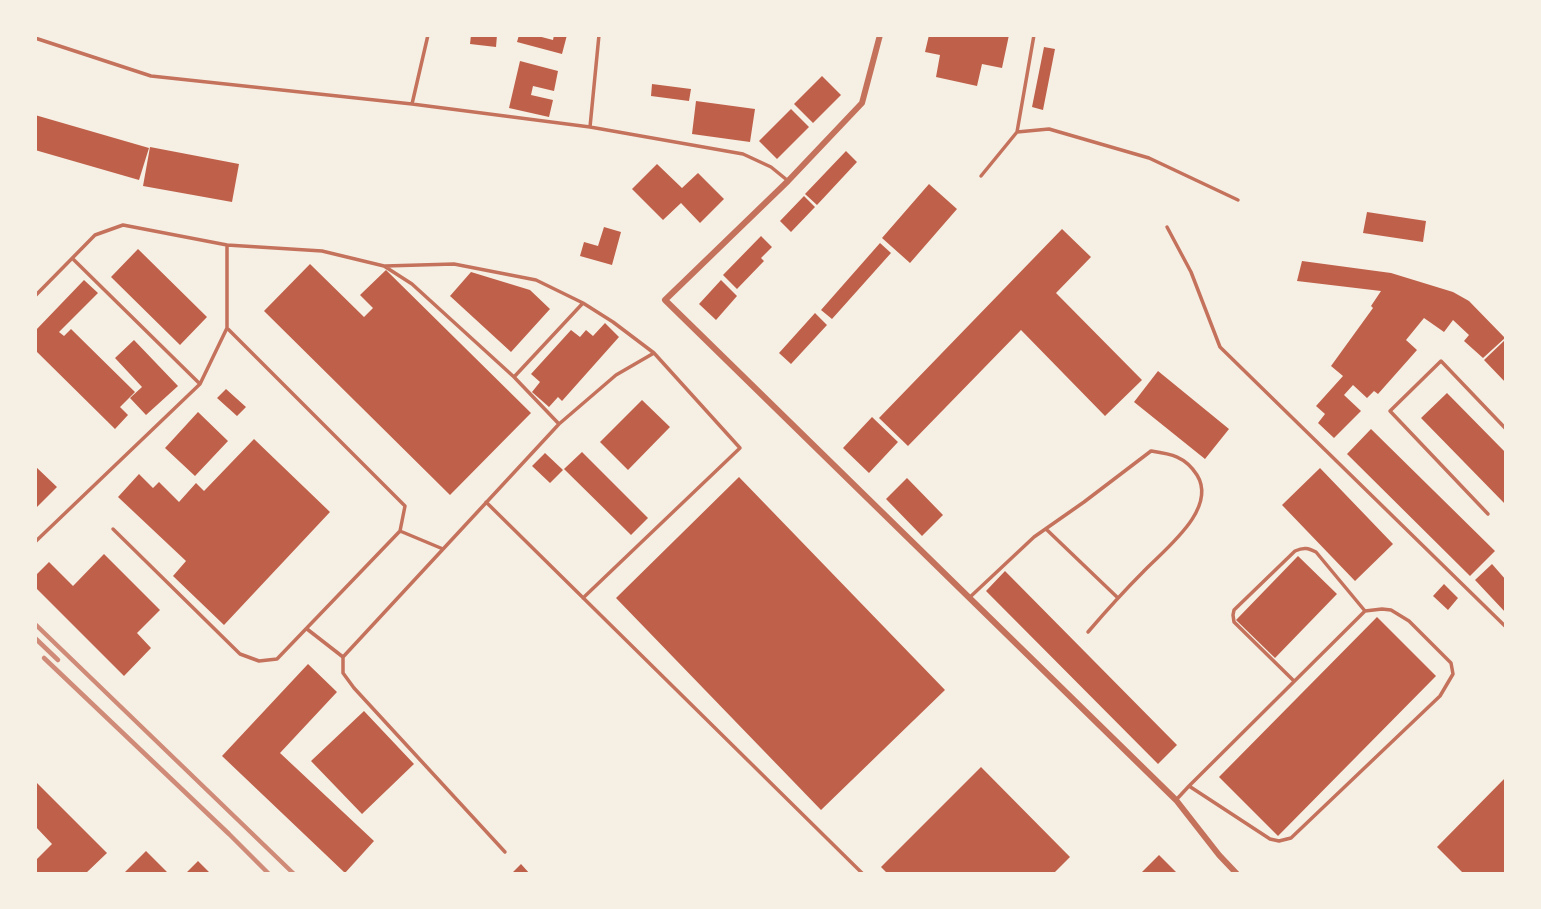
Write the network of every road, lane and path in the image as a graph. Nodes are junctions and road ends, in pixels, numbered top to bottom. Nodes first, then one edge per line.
1 (428, 35) edge
2 (599, 35) edge
3 (880, 35) edge
4 (1034, 35) edge
5 (35, 38) edge
6 (411, 104) junction
7 (590, 127) junction
8 (1017, 132) junction
9 (981, 176) dead end
10 (788, 181) junction
11 (1238, 200) dead end
12 (1167, 227) dead end
13 (227, 245) junction
14 (72, 259) junction
15 (384, 266) junction
16 (35, 296) edge
17 (583, 303) junction
18 (227, 328) junction
19 (654, 353) junction
20 (514, 377) junction
21 (201, 384) junction
22 (559, 424) junction
23 (1506, 429) edge
24 (486, 502) junction
25 (1488, 514) dead end
26 (113, 529) dead end
27 (1046, 529) junction
28 (400, 531) junction
29 (35, 542) edge
30 (443, 549) junction
31 (583, 598) junction
32 (969, 598) junction
33 (1118, 598) junction
34 (1365, 611) junction
35 (1506, 627) edge
36 (307, 629) junction
37 (1088, 632) dead end
38 (343, 657) junction
39 (1294, 681) junction
40 (1189, 786) junction
41 (1176, 800) junction
42 (505, 852) dead end
43 (863, 874) edge
44 (1237, 874) edge

1 - 6 lane
2 - 7 lane
3 - 10 street
4 - 8 lane
5 - 6 lane
6 - 7 lane
7 - 10 lane
8 - 9 lane
8 - 11 lane
10 - 32 street
12 - 35 lane
13 - 14 lane
13 - 15 lane
13 - 18 lane
14 - 16 lane
14 - 21 lane
15 - 17 lane
15 - 20 lane
17 - 19 lane
17 - 20 lane
18 - 21 lane
18 - 28 lane
19 - 22 lane
19 - 31 lane
20 - 22 lane
21 - 29 lane
22 - 24 lane
23 - 25 lane
24 - 30 lane
24 - 31 lane
26 - 36 lane
27 - 32 lane
27 - 33 lane
27 - 33 lane
28 - 30 lane
28 - 36 lane
30 - 38 lane
31 - 43 lane
32 - 41 street
33 - 37 lane
34 - 39 lane
34 - 39 lane
34 - 40 lane
36 - 38 lane
38 - 42 lane
39 - 40 lane
40 - 41 lane
41 - 44 street

